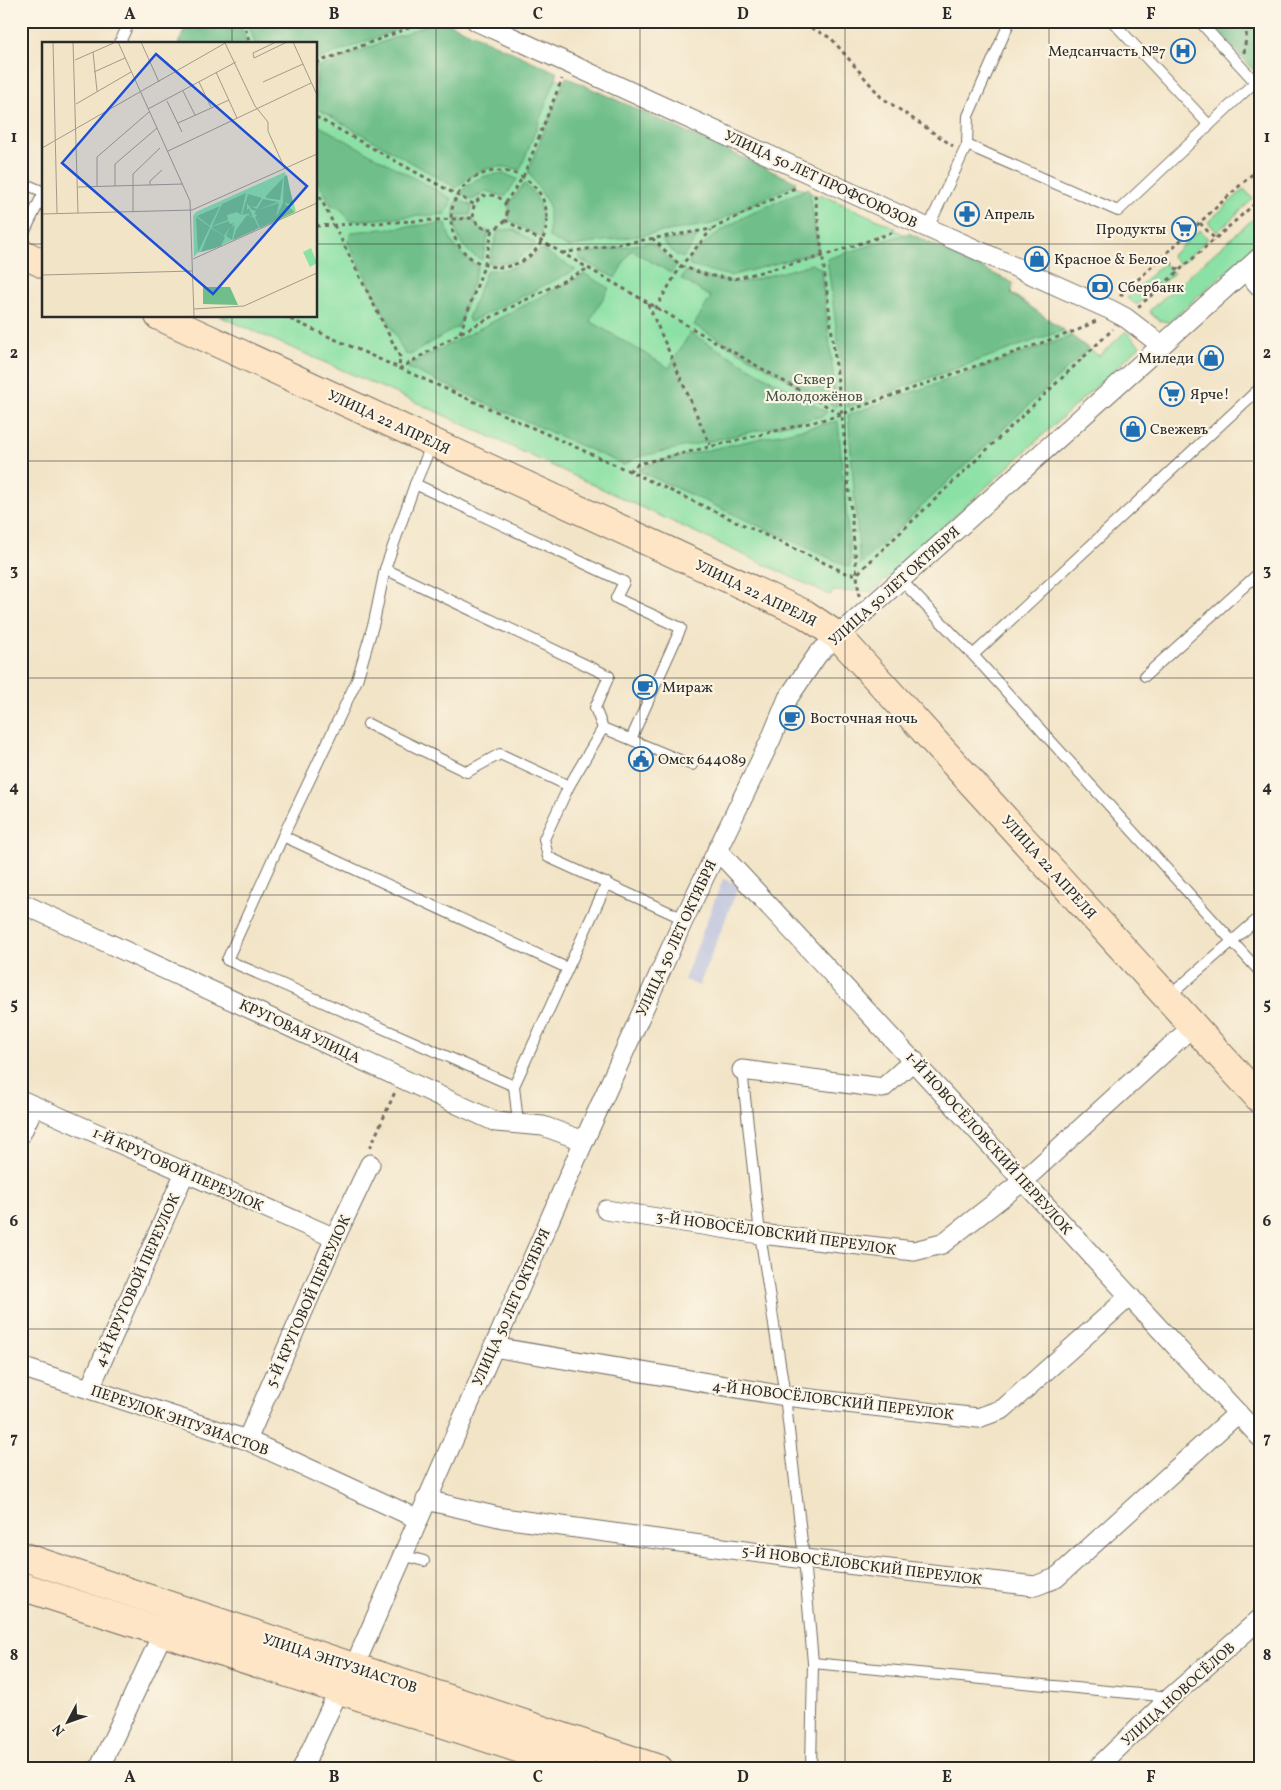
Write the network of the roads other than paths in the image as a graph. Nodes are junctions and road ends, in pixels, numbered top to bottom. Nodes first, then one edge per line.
1 (130, 21) edge
2 (476, 21) edge
3 (1010, 21) edge
4 (1112, 21) edge
5 (1199, 21) edge
6 (120, 42) edge
7 (1258, 85) edge
8 (1208, 125) junction
9 (965, 149) junction
10 (21, 182) edge
11 (42, 191) edge
12 (42, 196) edge
13 (923, 226) junction
14 (21, 239) edge
15 (21, 253) edge
16 (1260, 256) edge
17 (42, 263) edge
18 (1245, 270) junction
19 (1260, 287) edge
20 (163, 318) edge
21 (1160, 345) junction
22 (1260, 388) edge
23 (433, 442) junction
24 (414, 484) junction
25 (384, 569) junction
26 (1260, 572) edge
27 (901, 580) junction
28 (839, 637) junction
29 (973, 655) junction
30 (1145, 676) dead end
31 (368, 724) dead end
32 (603, 728) junction
33 (631, 739) junction
34 (692, 765) dead end
35 (569, 786) junction
36 (283, 836) junction
37 (717, 850) junction
38 (607, 883) junction
39 (21, 903) edge
40 (1260, 917) edge
41 (684, 919) junction
42 (1232, 942) junction
43 (567, 968) junction
44 (1260, 972) edge
45 (1168, 997) junction
46 (1193, 1026) junction
47 (914, 1060) junction
48 (742, 1070) joint
49 (514, 1086) junction
50 (1260, 1099) edge
51 (28, 1103) edge
52 (518, 1123) junction
53 (21, 1134) edge
54 (584, 1142) junction
55 (370, 1164) road end
56 (184, 1172) junction
57 (1022, 1181) junction
58 (606, 1210) dead end
59 (760, 1234) junction
60 (335, 1238) junction
61 (1130, 1296) junction
62 (493, 1348) junction
63 (21, 1367) edge
64 (90, 1388) junction
65 (785, 1396) junction
66 (1238, 1413) junction
67 (1260, 1437) edge
68 (247, 1440) junction
69 (426, 1500) junction
70 (418, 1519) junction
71 (402, 1555) junction
72 (21, 1556) edge
73 (804, 1559) junction
74 (424, 1561) dead end
75 (21, 1586) edge
76 (174, 1607) junction
77 (1260, 1619) edge
78 (163, 1632) junction
79 (813, 1664) junction
80 (347, 1678) junction
81 (1171, 1697) junction
82 (98, 1769) edge
83 (302, 1769) edge
84 (582, 1769) edge
85 (659, 1769) edge
86 (811, 1769) edge
87 (1096, 1769) edge

1 - 6 lane
2 - 13 street, УЛИЦА 50 ЛЕТ ПРОФСОЮЗОВ
3 - 9 lane
4 - 8 lane
5 - 7 lane
7 - 8 lane
8 - 9 lane
9 - 13 lane
10 - 11 lane
12 - 14 lane
13 - 21 street, УЛИЦА 50 ЛЕТ ПРОФСОЮЗОВ
15 - 17 main road
16 - 18 street, УЛИЦА 50 ЛЕТ ОКТЯБРЯ
18 - 19 street
18 - 21 street, УЛИЦА 50 ЛЕТ ОКТЯБРЯ
20 - 23 main road, УЛИЦА 22 АПРЕЛЯ
21 - 27 street, УЛИЦА 50 ЛЕТ ОКТЯБРЯ
22 - 29 lane
23 - 24 lane
23 - 28 main road, УЛИЦА 22 АПРЕЛЯ
24 - 25 lane
24 - 33 lane
25 - 32 lane
25 - 36 lane
26 - 30 lane
27 - 28 street, УЛИЦА 50 ЛЕТ ОКТЯБРЯ
27 - 29 lane
28 - 37 street, УЛИЦА 50 ЛЕТ ОКТЯБРЯ
28 - 45 main road, УЛИЦА 22 АПРЕЛЯ
29 - 42 lane
31 - 35 lane
32 - 33 lane
32 - 35 lane
33 - 34 lane
35 - 38 lane
36 - 43 lane
36 - 49 lane
37 - 41 street, УЛИЦА 50 ЛЕТ ОКТЯБРЯ
37 - 47 street, 1-Й НОВОСЁЛОВСКИЙ ПЕРЕУЛОК
38 - 41 lane
38 - 43 lane
39 - 52 street, КРУГОВАЯ УЛИЦА
40 - 42 lane
41 - 54 street, УЛИЦА 50 ЛЕТ ОКТЯБРЯ
42 - 44 lane
42 - 45 lane
43 - 49 lane
45 - 46 main road, УЛИЦА 22 АПРЕЛЯ
46 - 50 main road, УЛИЦА 22 АПРЕЛЯ
46 - 57 street, 3-Й НОВОСЁЛОВСКИЙ ПЕРЕУЛОК
47 - 48 street
47 - 57 street, 1-Й НОВОСЁЛОВСКИЙ ПЕРЕУЛОК
48 - 59 lane
49 - 52 lane
51 - 53 street
51 - 56 street, 1-Й КРУГОВОЙ ПЕРЕУЛОК
52 - 54 street, КРУГОВАЯ УЛИЦА
54 - 62 street, УЛИЦА 50 ЛЕТ ОКТЯБРЯ
55 - 60 street, 5-Й КРУГОВОЙ ПЕРЕУЛОК
56 - 60 street, 1-Й КРУГОВОЙ ПЕРЕУЛОК
56 - 64 street, 4-Й КРУГОВОЙ ПЕРЕУЛОК
57 - 59 street, 3-Й НОВОСЁЛОВСКИЙ ПЕРЕУЛОК
57 - 61 street, 1-Й НОВОСЁЛОВСКИЙ ПЕРЕУЛОК
58 - 59 street, 3-Й НОВОСЁЛОВСКИЙ ПЕРЕУЛОК
59 - 65 lane
60 - 68 street, 5-Й КРУГОВОЙ ПЕРЕУЛОК
61 - 65 street, 4-Й НОВОСЁЛОВСКИЙ ПЕРЕУЛОК
61 - 66 street, 1-Й НОВОСЁЛОВСКИЙ ПЕРЕУЛОК
62 - 65 street, 4-Й НОВОСЁЛОВСКИЙ ПЕРЕУЛОК
62 - 69 street, УЛИЦА 50 ЛЕТ ОКТЯБРЯ
63 - 64 street, ПЕРЕУЛОК ЭНТУЗИАСТОВ
64 - 68 street, ПЕРЕУЛОК ЭНТУЗИАСТОВ
65 - 73 lane
66 - 67 street, 1-Й НОВОСЁЛОВСКИЙ ПЕРЕУЛОК
66 - 73 street, 5-Й НОВОСЁЛОВСКИЙ ПЕРЕУЛОК
68 - 70 street, ПЕРЕУЛОК ЭНТУЗИАСТОВ
69 - 70 street, УЛИЦА 50 ЛЕТ ОКТЯБРЯ
69 - 73 street, 5-Й НОВОСЁЛОВСКИЙ ПЕРЕУЛОК
70 - 71 street, УЛИЦА 50 ЛЕТ ОКТЯБРЯ
71 - 74 lane
71 - 80 street, УЛИЦА 50 ЛЕТ ОКТЯБРЯ
72 - 76 main road, УЛИЦА ЭНТУЗИАСТОВ
73 - 79 lane
75 - 78 main road, УЛИЦА ЭНТУЗИАСТОВ
76 - 78 street
76 - 80 main road, УЛИЦА ЭНТУЗИАСТОВ
77 - 81 street, УЛИЦА НОВОСЁЛОВ
78 - 80 main road, УЛИЦА ЭНТУЗИАСТОВ
78 - 82 street
79 - 81 lane
79 - 86 lane
80 - 83 street, УЛИЦА 50 ЛЕТ ОКТЯБРЯ
80 - 84 main road, УЛИЦА ЭНТУЗИАСТОВ
80 - 85 main road, УЛИЦА ЭНТУЗИАСТОВ
81 - 87 street, УЛИЦА НОВОСЁЛОВ

